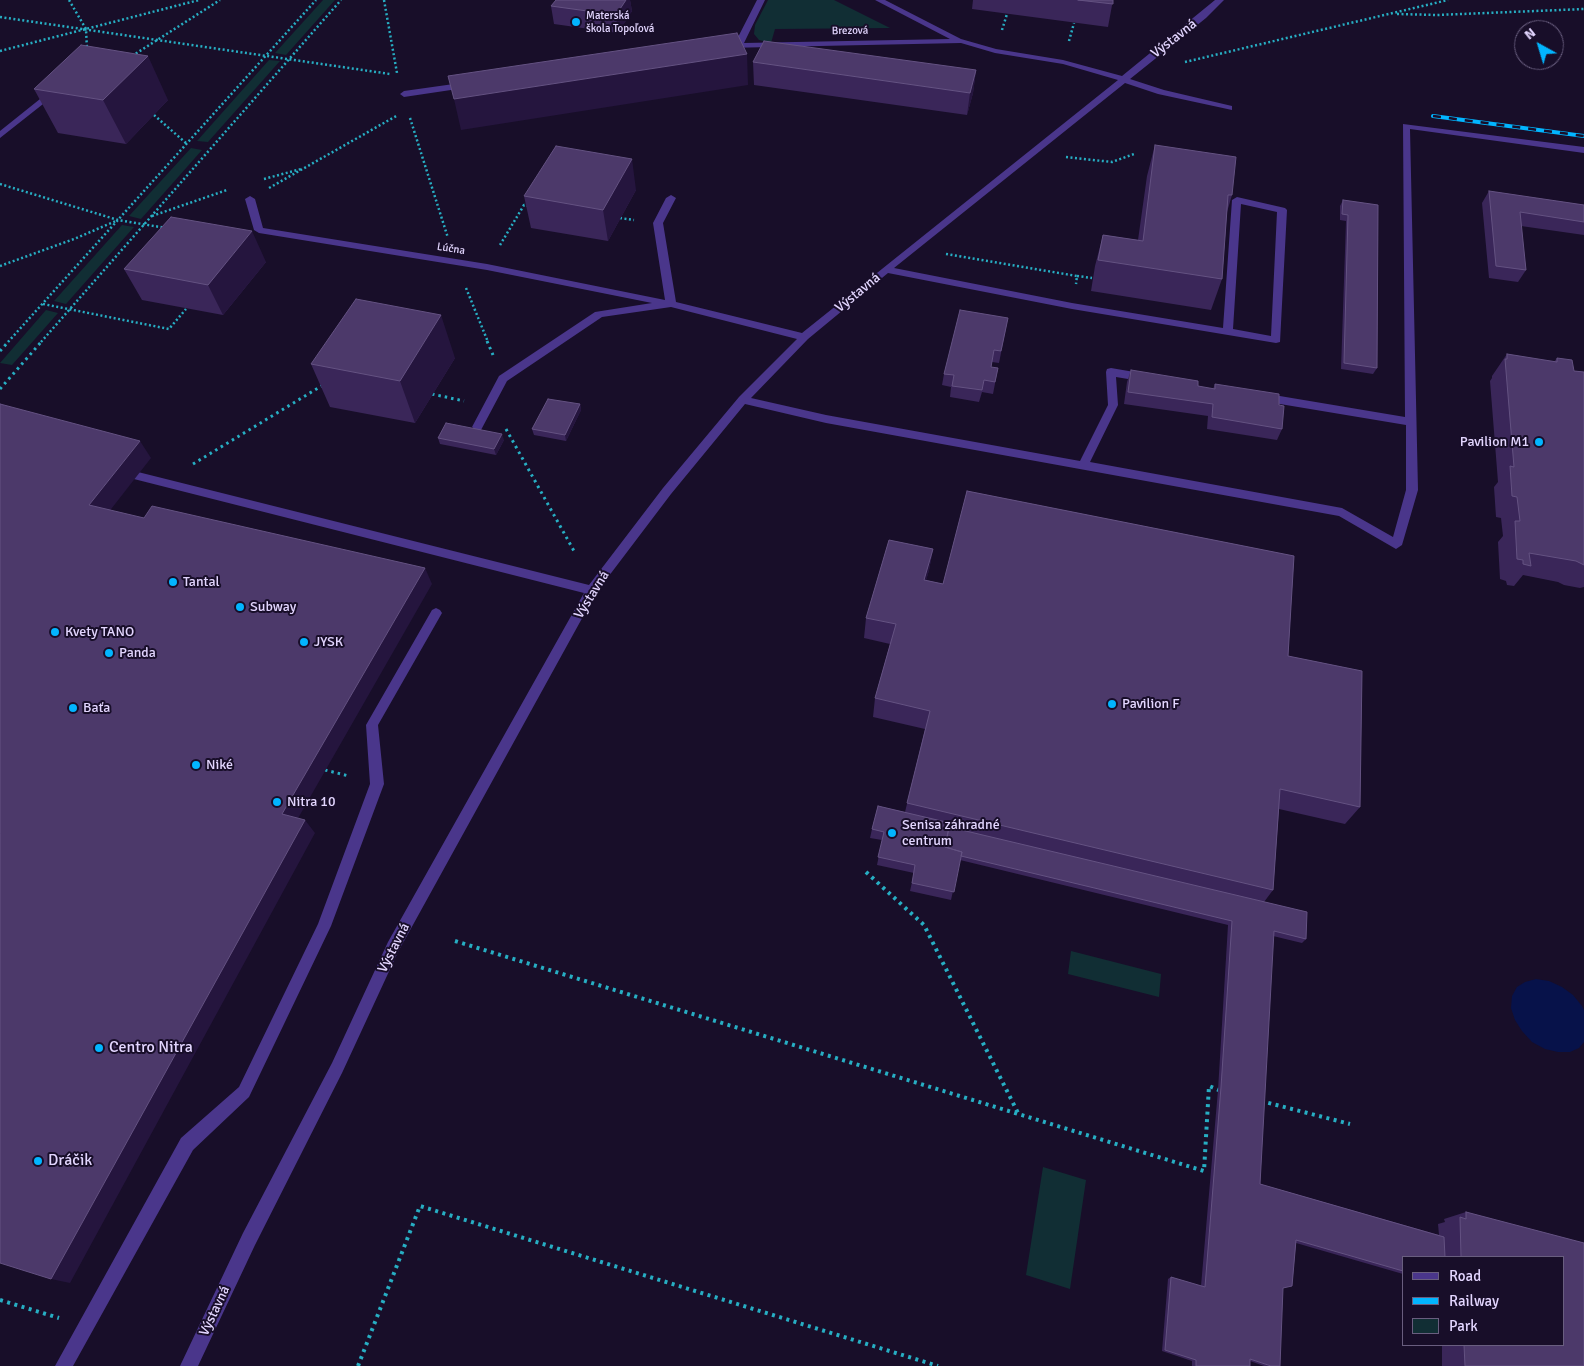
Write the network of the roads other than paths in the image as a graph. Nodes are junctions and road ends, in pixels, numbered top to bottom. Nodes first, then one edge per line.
1 (761, 0) edge
2 (879, 0) edge
3 (1220, 0) edge
4 (961, 41) junction
5 (739, 44) junction
6 (721, 47) edge
7 (1123, 79) junction
8 (478, 83) edge
9 (64, 86) edge
10 (404, 94) dead end
11 (1229, 108) dead end
12 (0, 135) edge
13 (1584, 150) edge
14 (671, 198) dead end
15 (250, 199) road end
16 (887, 270) junction
17 (671, 304) junction
18 (1228, 331) junction
19 (804, 337) junction
20 (1159, 380) edge
21 (1255, 396) edge
22 (744, 400) junction
23 (1410, 422) junction
24 (477, 427) edge
25 (1083, 464) junction
26 (109, 469) edge
27 (592, 590) junction
28 (436, 613) dead end
29 (64, 1366) edge
30 (189, 1366) edge

1 - 5 street
2 - 4 street, Brezová
3 - 7 street, Výstavná
4 - 5 street, Brezová
4 - 7 street, Brezová
5 - 6 street, Brezová
7 - 11 street, Brezová
7 - 16 street, Výstavná
8 - 10 street
9 - 12 street
13 - 23 street
14 - 17 street
15 - 17 street, Lúčna
16 - 18 street
16 - 19 street, Výstavná
17 - 19 street, Lúčna
17 - 24 street, Lúčna
18 - 18 street
19 - 22 street, Výstavná
20 - 25 street
21 - 23 street
22 - 25 street
22 - 27 street, Výstavná
23 - 25 street
26 - 27 street
27 - 30 street, Výstavná
28 - 29 street

